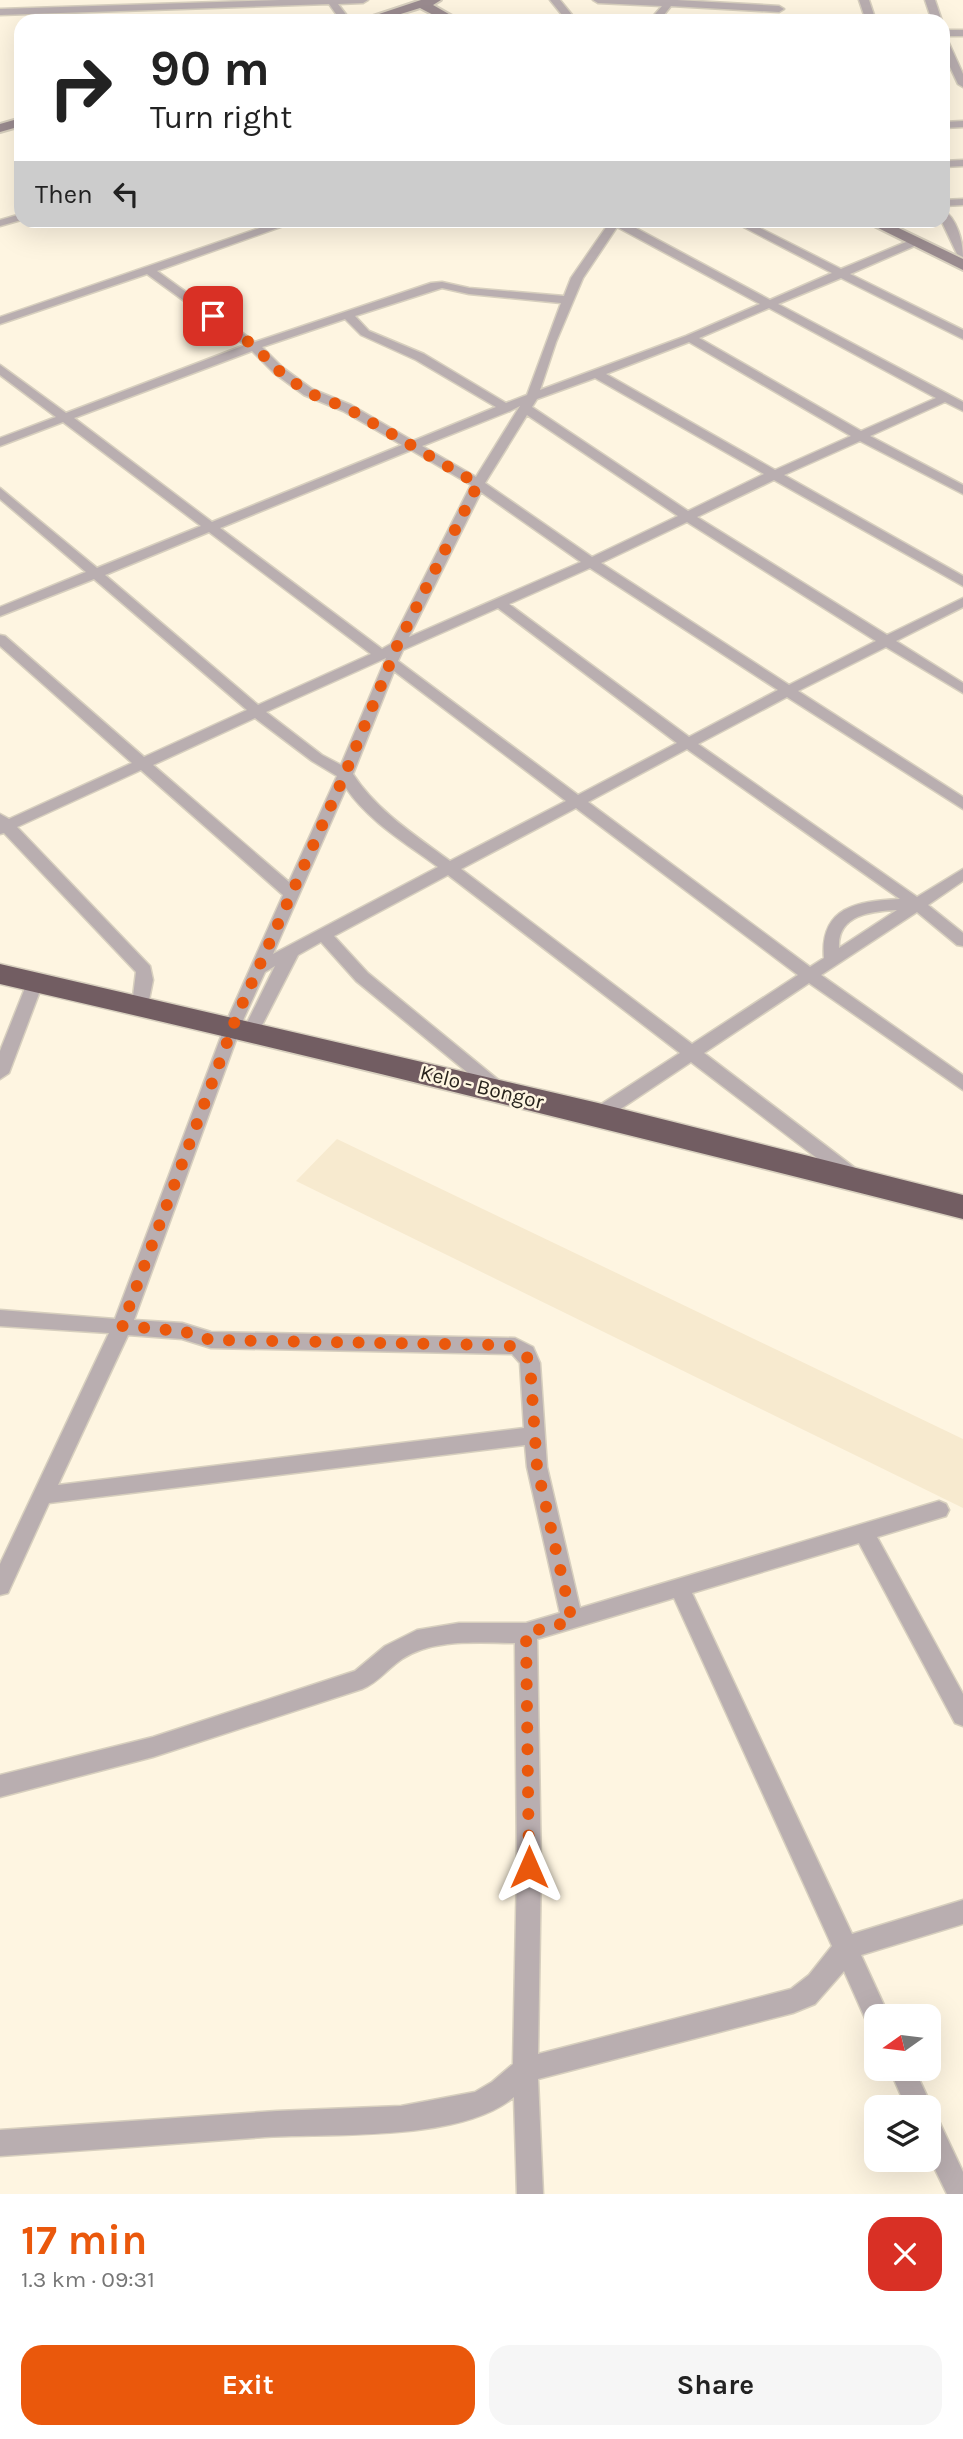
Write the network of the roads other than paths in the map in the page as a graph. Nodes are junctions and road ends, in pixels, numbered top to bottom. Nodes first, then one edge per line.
1 (363, 0) edge
2 (555, 0) edge
3 (598, 0) edge
4 (786, 0) edge
5 (332, 1) edge
6 (424, 1) edge
7 (671, 1) edge
8 (260, 2) edge
9 (50, 5) edge
10 (779, 9) junction
11 (0, 12) edge
12 (385, 14) edge
13 (444, 14) edge
14 (566, 14) edge
15 (774, 14) edge
16 (950, 64) edge
17 (960, 84) edge
18 (950, 227) edge
19 (272, 228) edge
20 (609, 228) edge
21 (626, 228) edge
22 (750, 228) edge
23 (886, 228) edge
24 (915, 242) junction
25 (963, 254) edge
26 (963, 265) edge
27 (150, 271) junction
28 (839, 274) junction
29 (568, 300) junction
30 (767, 304) junction
31 (347, 314) junction
32 (0, 321) edge
33 (963, 335) edge
34 (690, 338) junction
35 (254, 346) junction
36 (0, 369) edge
37 (594, 372) junction
38 (945, 398) junction
39 (529, 402) junction
40 (963, 407) edge
41 (506, 408) junction
42 (65, 418) junction
43 (862, 437) junction
44 (0, 442) edge
45 (413, 445) junction
46 (773, 475) junction
47 (478, 484) junction
48 (963, 490) edge
49 (0, 492) edge
50 (688, 517) junction
51 (210, 527) junction
52 (590, 563) junction
53 (97, 573) junction
54 (963, 582) edge
55 (499, 603) junction
56 (963, 603) edge
57 (0, 612) edge
58 (0, 639) edge
59 (884, 642) junction
60 (397, 646) junction
61 (386, 659) junction
62 (963, 689) edge
63 (789, 690) junction
64 (258, 711) junction
65 (690, 744) junction
66 (143, 763) junction
67 (345, 774) junction
68 (578, 801) junction
69 (963, 804) edge
70 (2, 825) edge
71 (452, 867) junction
72 (963, 874) edge
73 (292, 894) junction
74 (917, 904) junction
75 (323, 934) junction
76 (963, 941) edge
77 (292, 950) junction
78 (832, 960) junction
79 (259, 968) junction
80 (0, 974) edge
81 (809, 975) junction
82 (34, 982) junction
83 (140, 1005) junction
84 (242, 1029) junction
85 (692, 1052) junction
86 (0, 1073) edge
87 (963, 1084) edge
88 (501, 1091) junction
89 (598, 1115) junction
90 (862, 1183) junction
91 (963, 1207) edge
92 (0, 1318) edge
93 (122, 1326) junction
94 (537, 1435) junction
95 (44, 1495) junction
96 (939, 1510) dead end
97 (863, 1531) junction
98 (0, 1586) edge
99 (680, 1589) junction
100 (572, 1621) junction
101 (526, 1633) junction
102 (963, 1716) edge
103 (0, 1786) edge
104 (963, 1912) edge
105 (846, 1948) junction
106 (872, 2004) edge
107 (525, 2070) junction
108 (0, 2143) edge
109 (941, 2154) edge
110 (530, 2194) edge
111 (960, 2194) edge

1 - 5 street
2 - 14 street
3 - 7 street
4 - 10 street
5 - 8 street
6 - 12 street
6 - 13 street
7 - 10 street
8 - 9 street
9 - 11 street
10 - 15 street
16 - 17 street
18 - 25 street
19 - 27 street
20 - 29 street
21 - 30 street
22 - 28 street
23 - 24 street
24 - 26 street
24 - 28 street
27 - 32 street
27 - 35 street
28 - 30 street
28 - 33 street
29 - 31 street
29 - 39 street
30 - 34 street
30 - 38 street
31 - 35 street
31 - 41 street
34 - 37 street
34 - 43 street
35 - 42 street
35 - 45 street
36 - 42 street
37 - 39 street
37 - 46 street
38 - 40 street
38 - 43 street
39 - 41 street
39 - 47 street
39 - 50 street
41 - 45 street
42 - 44 street
42 - 51 street
43 - 46 street
43 - 48 street
45 - 47 street
45 - 51 street
46 - 50 street
46 - 54 street
47 - 52 street
47 - 60 street
49 - 53 street
50 - 52 street
50 - 59 street
51 - 53 street
51 - 61 street
52 - 55 street
52 - 63 street
53 - 57 street
53 - 64 street
55 - 60 street
55 - 65 street
56 - 59 street
58 - 66 street
59 - 62 street
59 - 63 street
60 - 61 street
61 - 64 street
61 - 67 street
61 - 68 street
63 - 65 street
63 - 69 street
64 - 66 street
64 - 67 street
65 - 68 street
65 - 74 street
66 - 70 street
66 - 73 street
67 - 71 street
67 - 73 street
68 - 71 street
68 - 81 street
70 - 83 street
71 - 75 street
71 - 85 street
72 - 74 street
73 - 79 street
74 - 76 street
74 - 78 street
74 - 78 street
75 - 77 street
75 - 88 street
77 - 79 street
77 - 84 street
78 - 81 street
79 - 84 street
80 - 82 highway, Kelo - Bongor
81 - 85 street
81 - 87 street
82 - 83 highway, Kelo - Bongor
82 - 86 street
83 - 84 highway, Kelo - Bongor
84 - 88 highway, Kelo - Bongor
84 - 93 street
85 - 89 street
85 - 90 street
88 - 89 highway, Kelo - Bongor
89 - 90 highway, Kelo - Bongor
90 - 91 highway, Kelo - Bongor
92 - 93 street
93 - 94 street
93 - 95 street
94 - 95 street
94 - 100 street
95 - 98 street
96 - 97 street
97 - 99 street
97 - 102 street
99 - 100 street
99 - 105 street
100 - 101 street
101 - 103 street
101 - 107 street
104 - 105 street
105 - 106 street
105 - 107 street
107 - 108 street
107 - 110 street
109 - 111 street

